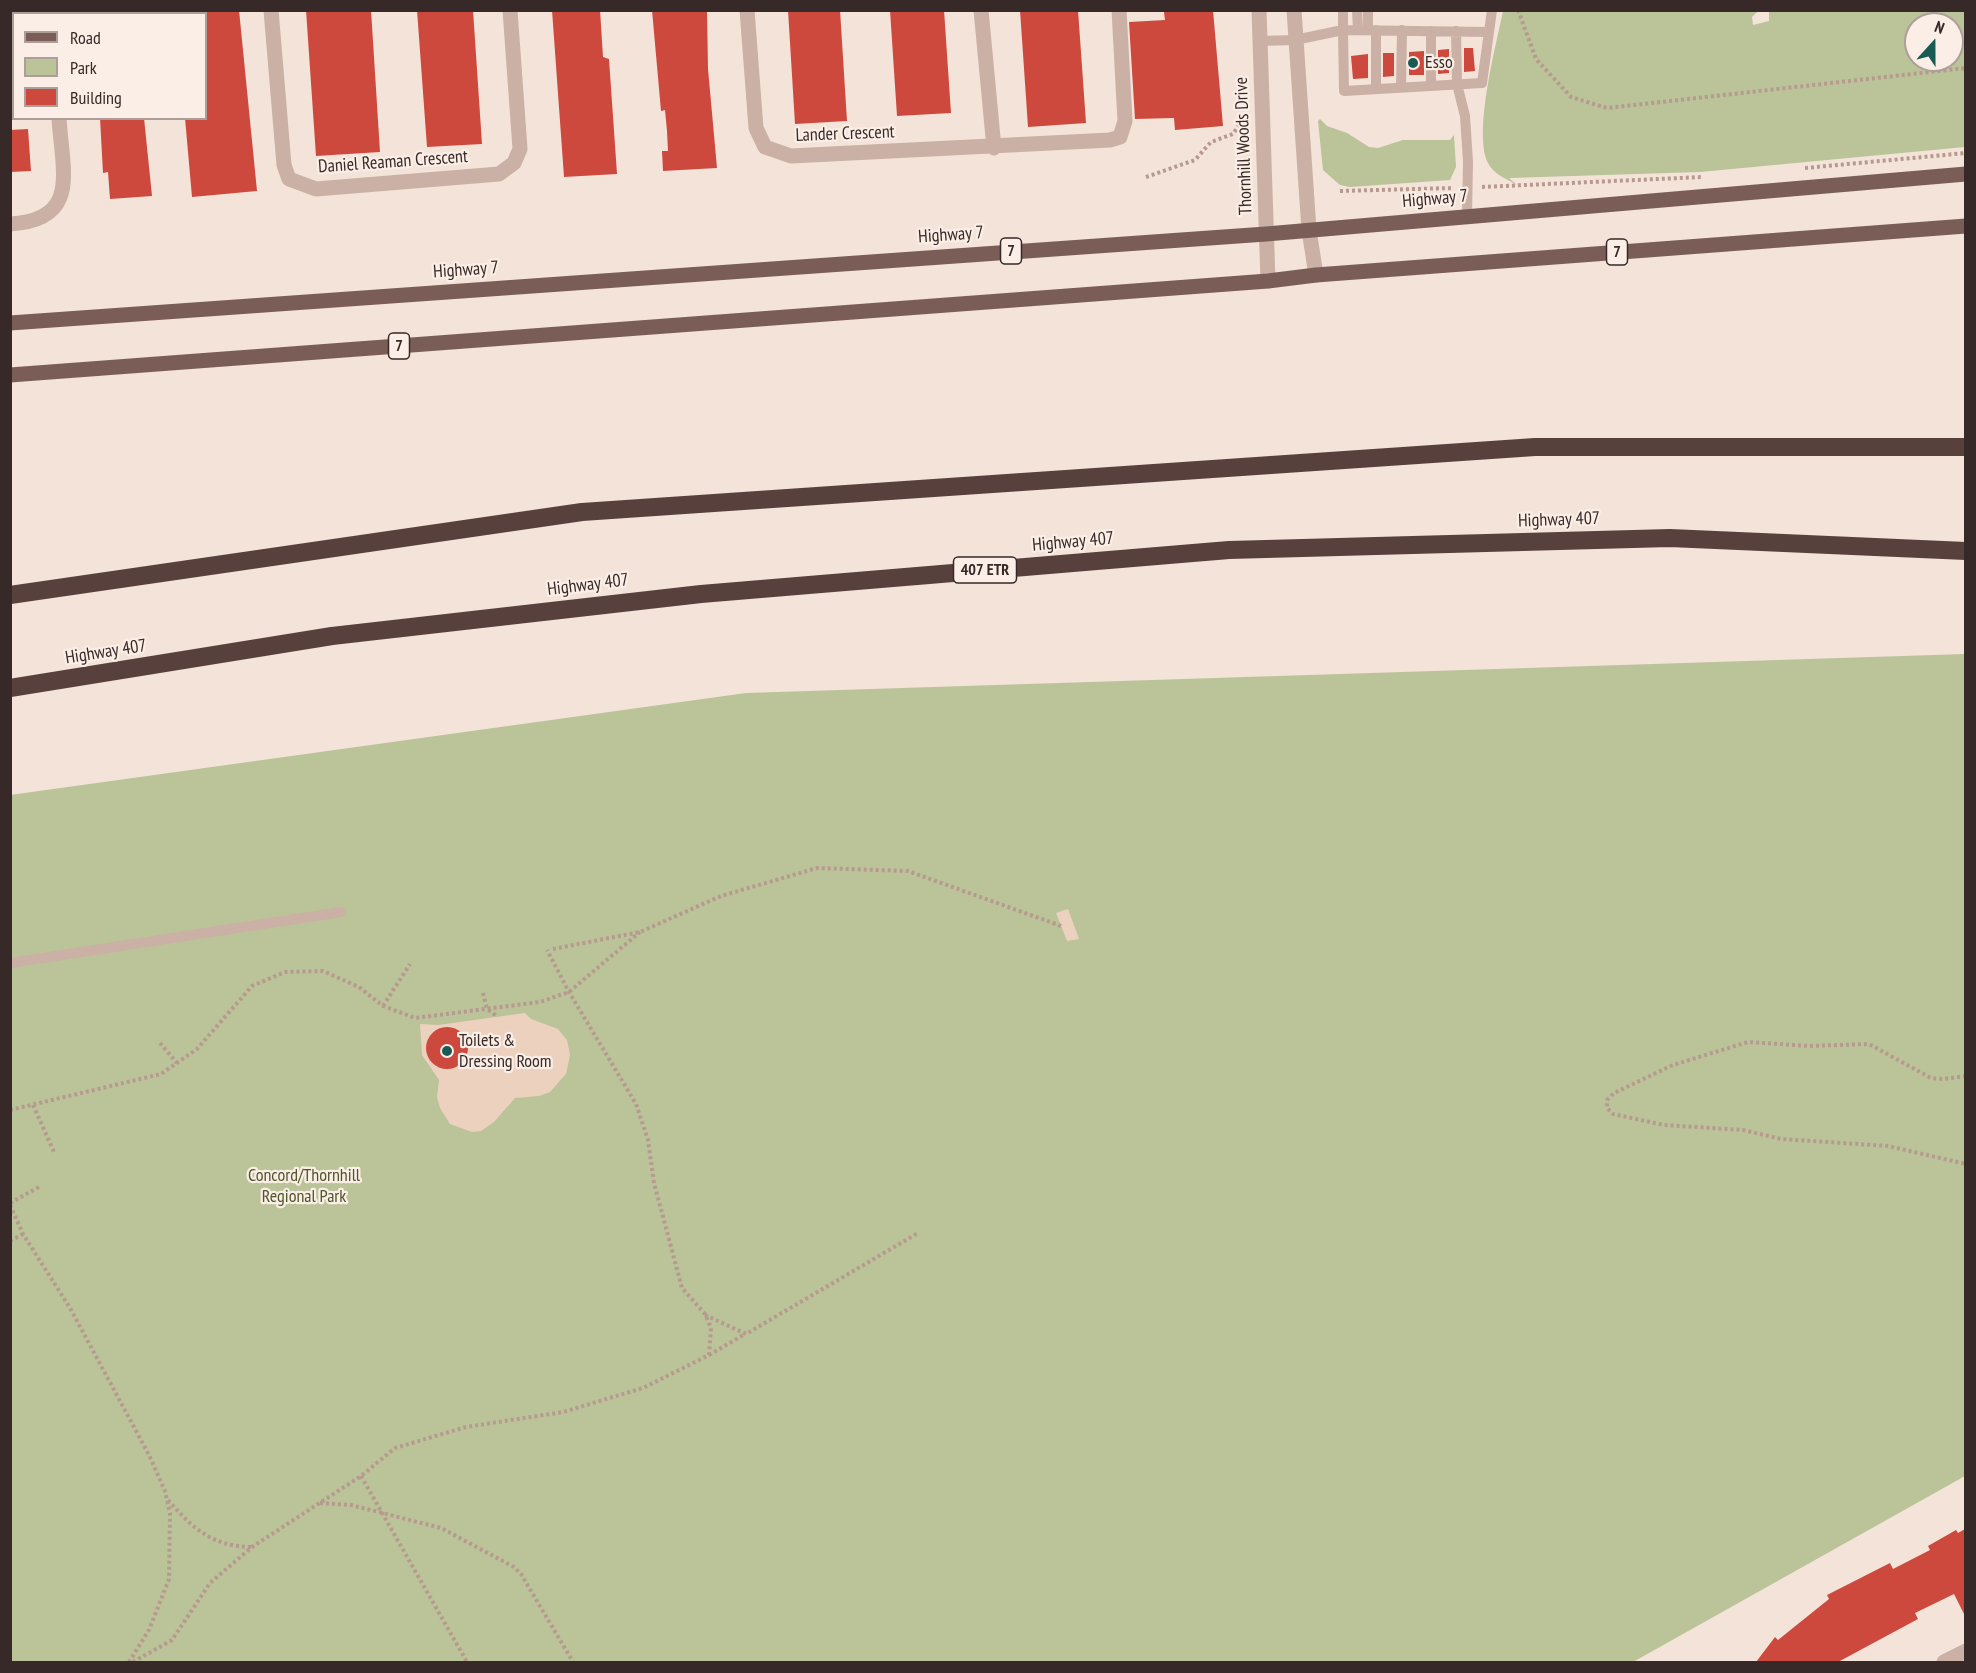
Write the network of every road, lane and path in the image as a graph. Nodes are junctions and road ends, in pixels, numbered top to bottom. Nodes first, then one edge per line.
1 (272, 10) edge
2 (510, 10) edge
3 (747, 10) edge
4 (981, 10) edge
5 (1119, 10) edge
6 (1259, 10) edge
7 (1294, 10) edge
8 (1343, 10) edge
9 (1357, 10) edge
10 (1368, 10) edge
11 (1492, 10) edge
12 (1518, 10) edge
13 (1343, 30) junction
14 (1367, 30) junction
15 (1402, 30) junction
16 (1431, 31) junction
17 (1456, 31) junction
18 (1487, 32) junction
19 (1295, 40) junction
20 (1259, 41) junction
21 (1965, 68) edge
22 (1457, 84) junction
23 (1431, 86) junction
24 (1401, 87) junction
25 (1376, 89) junction
26 (1245, 115) dead end
27 (59, 120) edge
28 (994, 148) junction
29 (1965, 153) edge
30 (1801, 168) dead end
31 (1965, 174) edge
32 (1146, 177) dead end
33 (1707, 177) dead end
34 (1467, 187) junction
35 (1340, 191) dead end
36 (1467, 216) junction
37 (10, 224) edge
38 (1965, 226) edge
39 (1308, 230) junction
40 (1266, 234) junction
41 (1316, 275) junction
42 (1268, 281) junction
43 (10, 323) edge
44 (10, 375) edge
45 (1965, 447) edge
46 (1965, 551) edge
47 (10, 595) edge
48 (10, 688) edge
49 (341, 912) dead end
50 (1061, 926) dead end
51 (640, 932) junction
52 (553, 949) dead end
53 (548, 950) dead end
54 (10, 963) edge
55 (410, 964) dead end
56 (483, 993) dead end
57 (569, 993) junction
58 (383, 1006) junction
59 (487, 1009) junction
60 (498, 1017) dead end
61 (160, 1043) dead end
62 (177, 1063) junction
63 (1965, 1076) edge
64 (33, 1105) junction
65 (10, 1110) edge
66 (54, 1152) dead end
67 (1965, 1164) edge
68 (39, 1187) dead end
69 (10, 1204) edge
70 (918, 1233) dead end
71 (23, 1234) junction
72 (10, 1241) edge
73 (705, 1314) junction
74 (746, 1334) junction
75 (709, 1355) junction
76 (361, 1476) junction
77 (167, 1500) junction
78 (320, 1503) junction
79 (383, 1514) junction
80 (252, 1547) junction
81 (1965, 1651) edge
82 (131, 1662) edge
83 (467, 1662) edge
84 (573, 1662) edge
85 (1944, 1662) edge

1 - 2 street, Daniel Reaman Crescent
3 - 28 street, Lander Crescent
4 - 28 street
5 - 28 street, Lander Crescent
6 - 20 street, Thornhill Woods Drive
7 - 19 street
8 - 13 lane
9 - 14 lane
10 - 14 lane
11 - 18 lane
12 - 21 path
13 - 14 lane
13 - 19 lane
13 - 25 lane
14 - 15 lane
14 - 25 lane
15 - 16 lane
15 - 24 lane
16 - 17 lane
16 - 23 lane
17 - 18 lane
17 - 22 lane
18 - 22 lane
19 - 20 lane
19 - 39 street
20 - 40 street, Thornhill Woods Drive
22 - 23 lane
22 - 34 lane
23 - 24 lane
24 - 25 lane
26 - 32 path
27 - 37 street
29 - 30 path
31 - 36 main road, Highway 7 / 7
33 - 34 path
34 - 35 path
34 - 36 lane
36 - 39 main road, Highway 7 / 7
38 - 41 main road, 7
39 - 40 main road, Highway 7 / 7
39 - 41 street
40 - 42 street, Thornhill Woods Drive
40 - 43 main road, Highway 7 / 7
41 - 42 main road, 7
42 - 44 main road, 7
45 - 47 highway
46 - 48 highway, Highway 407 / 407 ETR
49 - 54 lane
50 - 51 path
51 - 52 path
51 - 57 path
53 - 57 path
55 - 58 path
56 - 59 path
57 - 59 path
57 - 73 path
58 - 59 path
58 - 62 path
59 - 60 path
61 - 62 path
62 - 64 path
63 - 67 path
64 - 65 path
64 - 66 path
68 - 69 path
69 - 71 path
70 - 74 path
71 - 72 path
71 - 77 path
73 - 74 path
73 - 75 path
74 - 75 path
75 - 76 path
76 - 78 path
76 - 79 path
77 - 80 path
77 - 82 path
78 - 79 path
78 - 80 path
79 - 83 path
79 - 84 path
80 - 82 path
81 - 85 street

